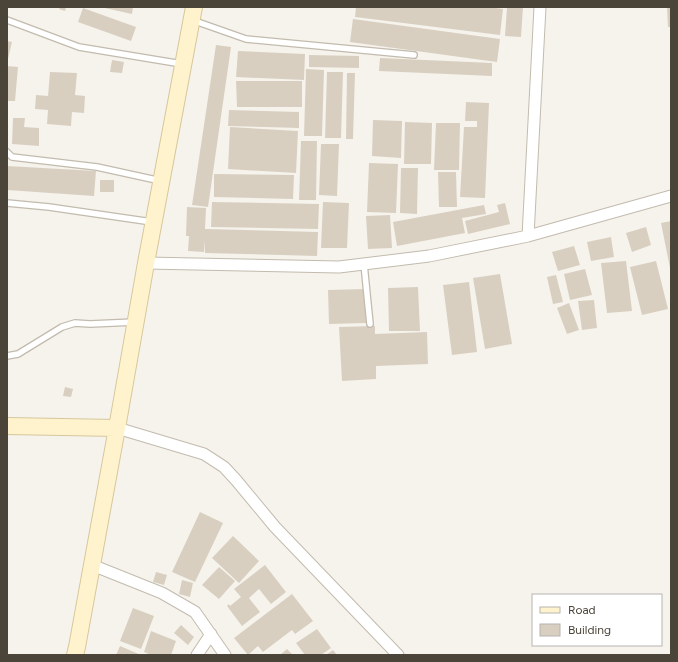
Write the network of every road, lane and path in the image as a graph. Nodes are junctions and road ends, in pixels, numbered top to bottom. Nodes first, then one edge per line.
1 (540, 7) edge
2 (193, 13) edge
3 (7, 20) edge
4 (414, 55) dead end
5 (183, 64) junction
6 (7, 152) edge
7 (161, 181) junction
8 (671, 196) edge
9 (7, 203) edge
10 (153, 222) junction
11 (528, 236) junction
12 (146, 263) junction
13 (364, 264) junction
14 (136, 322) junction
15 (370, 324) dead end
16 (7, 356) edge
17 (7, 426) edge
18 (117, 428) junction
19 (92, 566) junction
20 (211, 634) junction
21 (75, 655) edge
22 (197, 655) edge
23 (225, 655) edge
24 (398, 655) edge

1 - 11 street
2 - 4 lane
2 - 5 main road
3 - 5 lane
5 - 7 main road
6 - 7 lane
7 - 10 main road
8 - 11 street
9 - 10 lane
10 - 12 main road
11 - 13 street
12 - 13 street
12 - 14 main road
13 - 15 lane
14 - 16 lane
14 - 18 main road
17 - 18 main road
18 - 19 main road
18 - 24 street
19 - 20 street
19 - 21 main road
20 - 22 street
20 - 23 street

